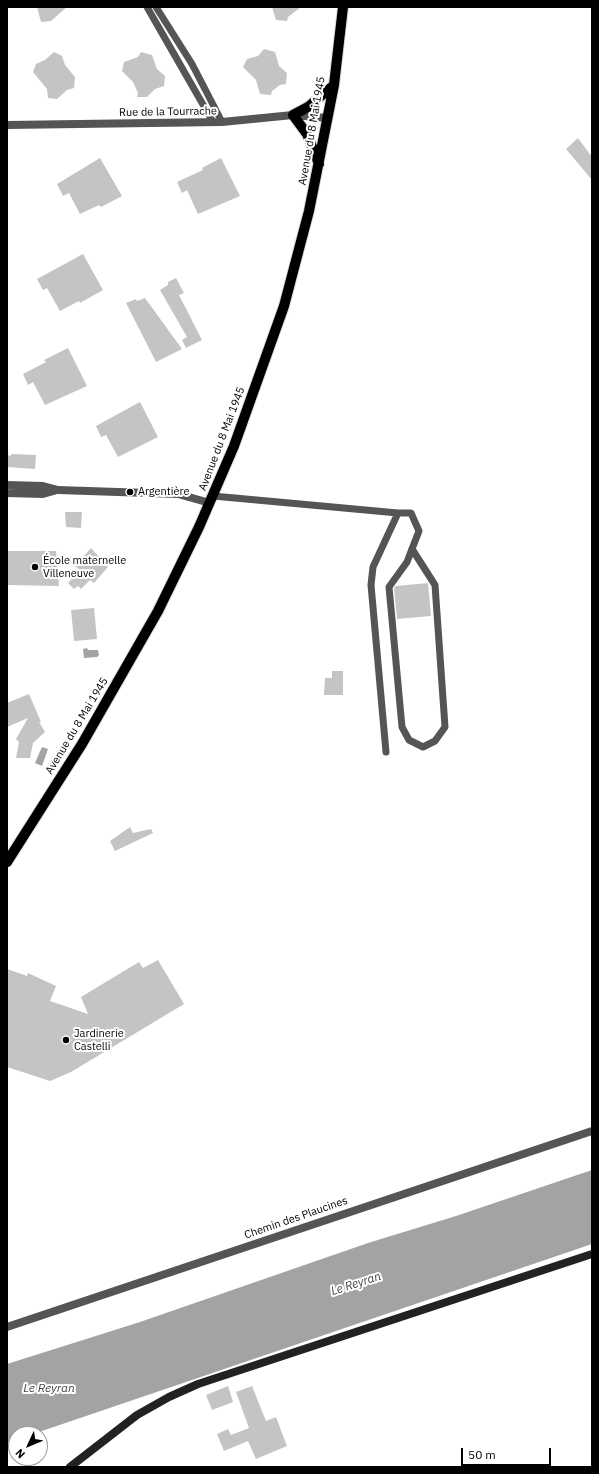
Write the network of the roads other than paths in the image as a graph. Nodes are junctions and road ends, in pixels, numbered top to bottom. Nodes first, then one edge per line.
1 (147, 7) edge
2 (156, 7) edge
3 (343, 7) edge
4 (334, 84) junction
5 (293, 115) junction
6 (328, 118) junction
7 (213, 122) junction
8 (222, 122) junction
9 (7, 125) edge
10 (320, 164) junction
11 (7, 485) edge
12 (58, 490) junction
13 (7, 493) edge
14 (211, 500) junction
15 (398, 513) junction
16 (412, 549) junction
17 (386, 752) dead end
18 (7, 862) edge
19 (592, 1131) edge
20 (592, 1254) edge
21 (7, 1327) edge
22 (70, 1467) edge

1 - 7 lane
2 - 8 lane
3 - 4 main road, Avenue du 8 Mai 1945
4 - 5 main road
4 - 6 main road, Avenue du 8 Mai 1945
5 - 6 street, Rue de la Tourrache
5 - 8 street, Rue de la Tourrache
5 - 10 main road
6 - 10 main road, Avenue du 8 Mai 1945
7 - 8 street, Rue de la Tourrache
7 - 9 street, Rue de la Tourrache
10 - 14 main road, Avenue du 8 Mai 1945
11 - 12 street
12 - 13 street
12 - 14 street
14 - 15 lane
14 - 18 main road, Avenue du 8 Mai 1945
15 - 16 lane
15 - 17 lane
16 - 16 lane
19 - 21 street, Chemin des Plaucines
20 - 22 main road

